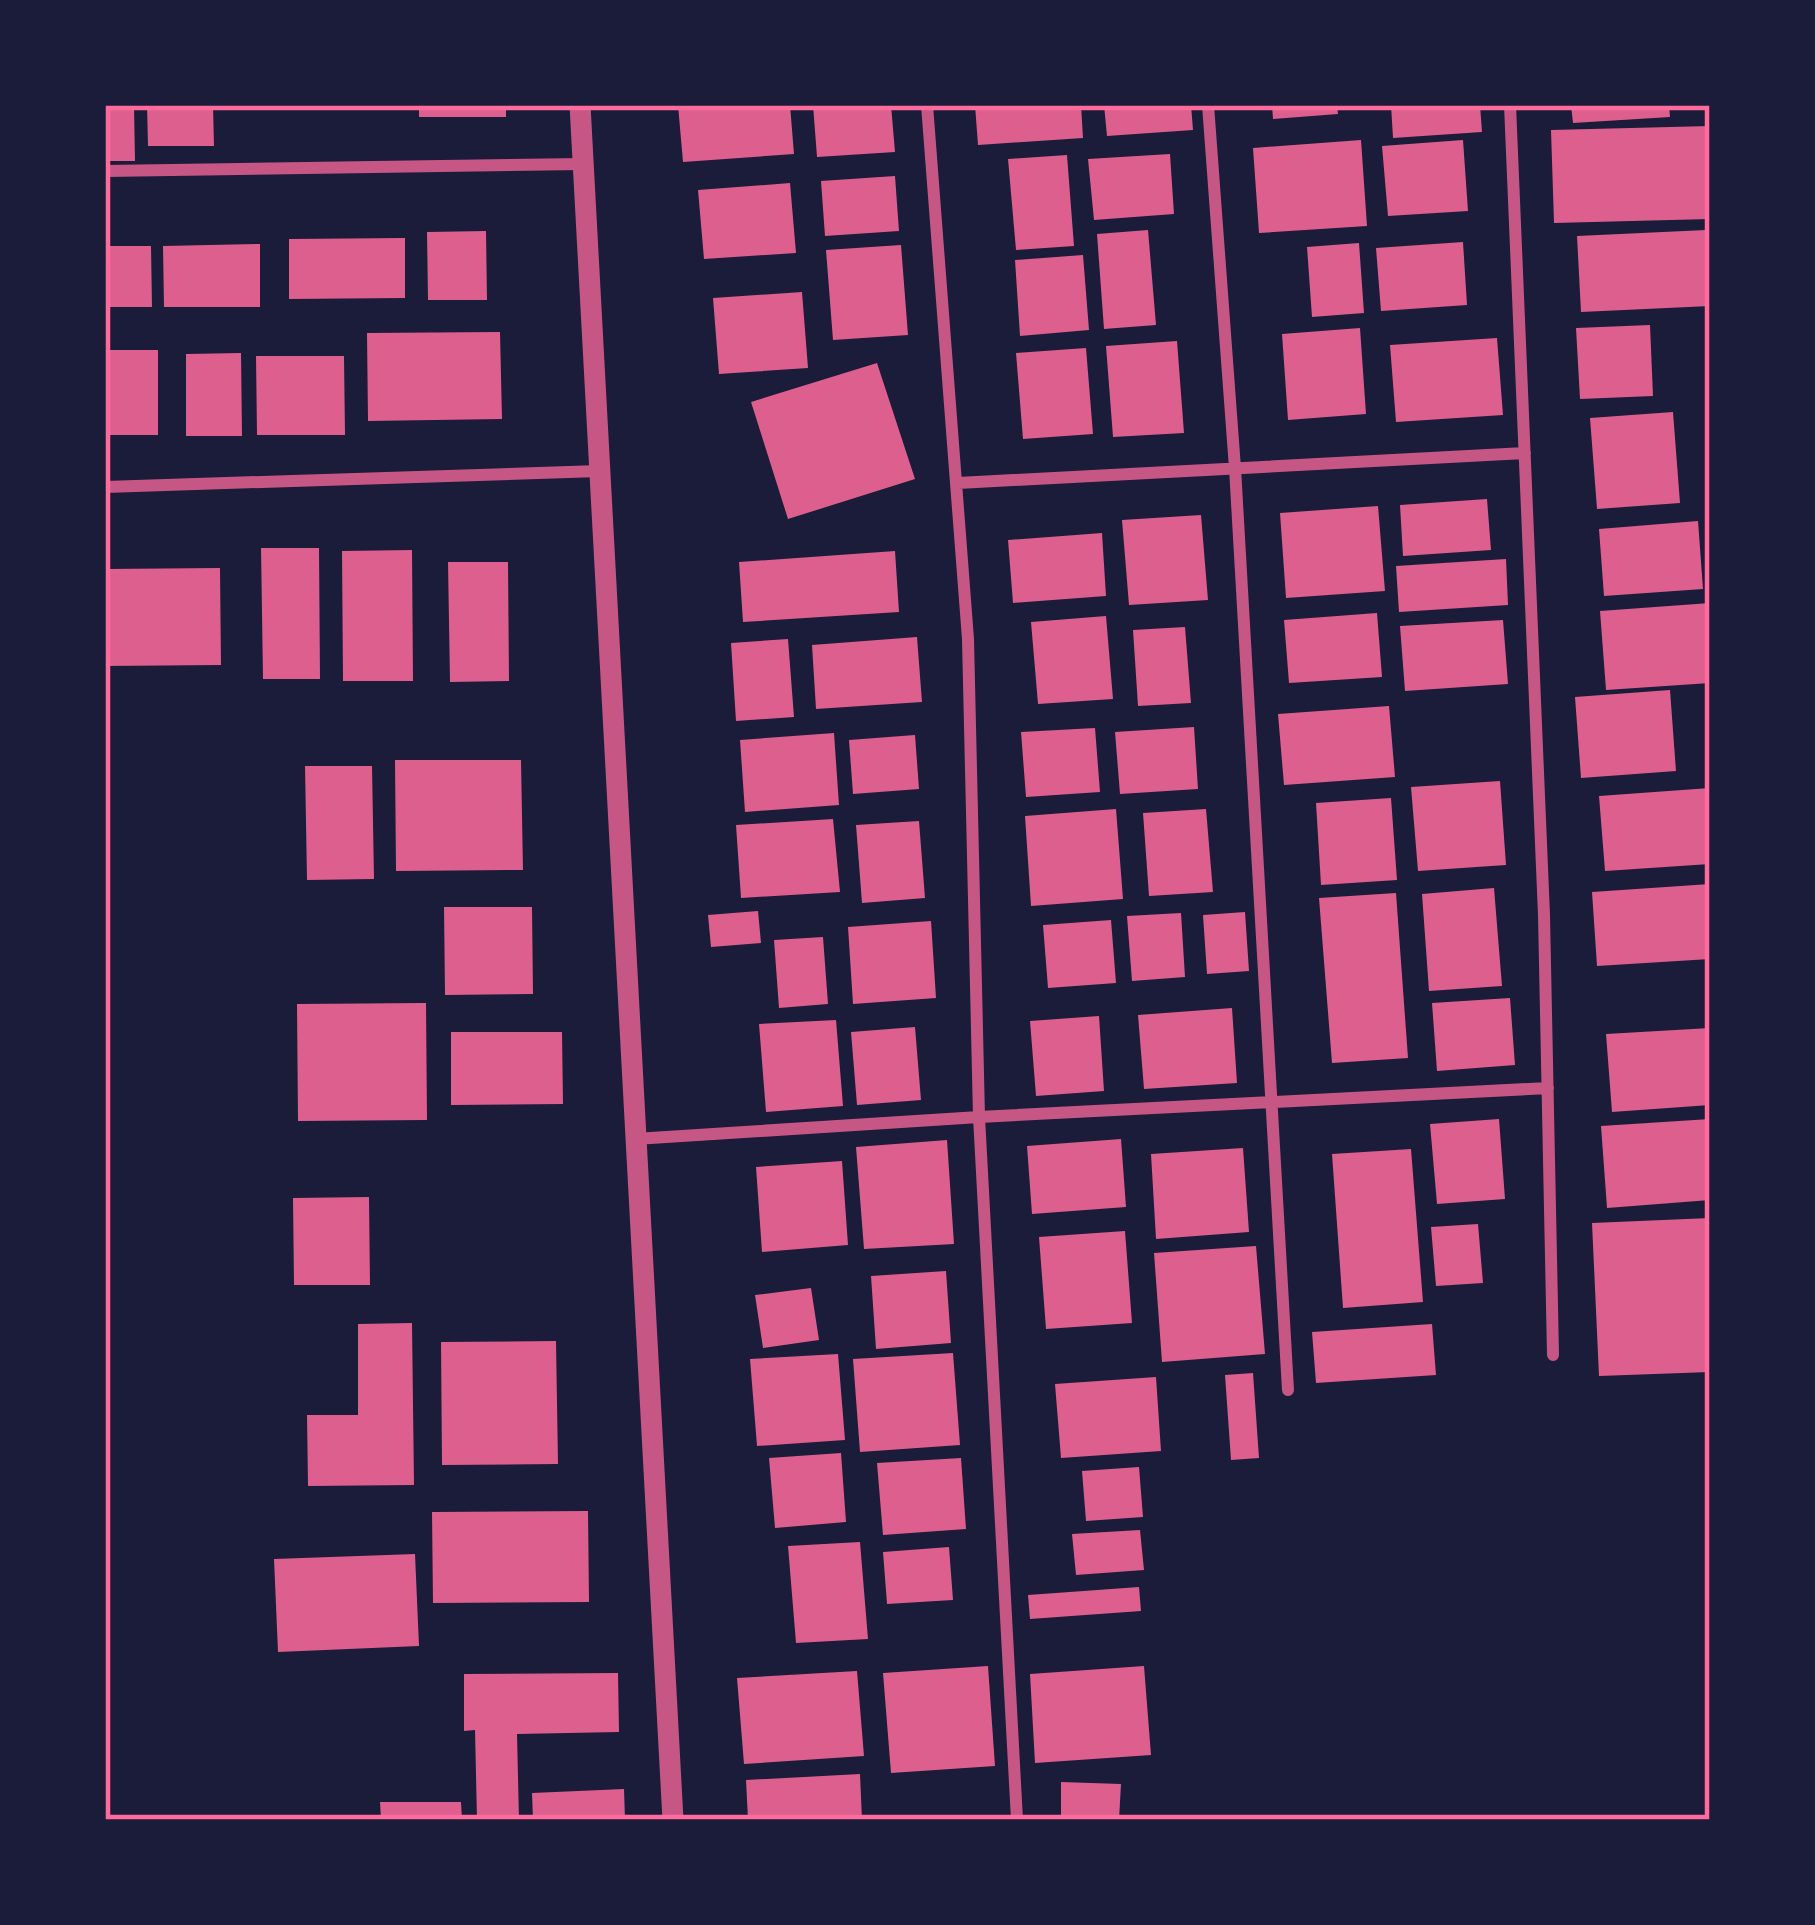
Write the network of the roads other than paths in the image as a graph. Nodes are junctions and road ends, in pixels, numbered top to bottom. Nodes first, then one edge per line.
1 (580, 105) edge
2 (927, 105) edge
3 (1208, 105) edge
4 (1510, 105) edge
5 (583, 164) junction
6 (105, 171) edge
7 (1525, 453) junction
8 (1235, 468) junction
9 (599, 471) junction
10 (958, 483) junction
11 (105, 487) edge
12 (1548, 1088) junction
13 (1271, 1104) junction
14 (979, 1117) junction
15 (635, 1139) junction
16 (1553, 1355) dead end
17 (1288, 1390) dead end
18 (673, 1820) edge
19 (1017, 1820) edge

1 - 5 street
2 - 10 street
3 - 8 street
4 - 7 street
5 - 6 street
5 - 9 street
7 - 8 street
7 - 12 street
8 - 10 street
8 - 13 street
9 - 11 street
9 - 15 street
10 - 14 street
12 - 13 street
12 - 16 street
13 - 14 street
13 - 17 street
14 - 15 street
14 - 19 street
15 - 18 street

